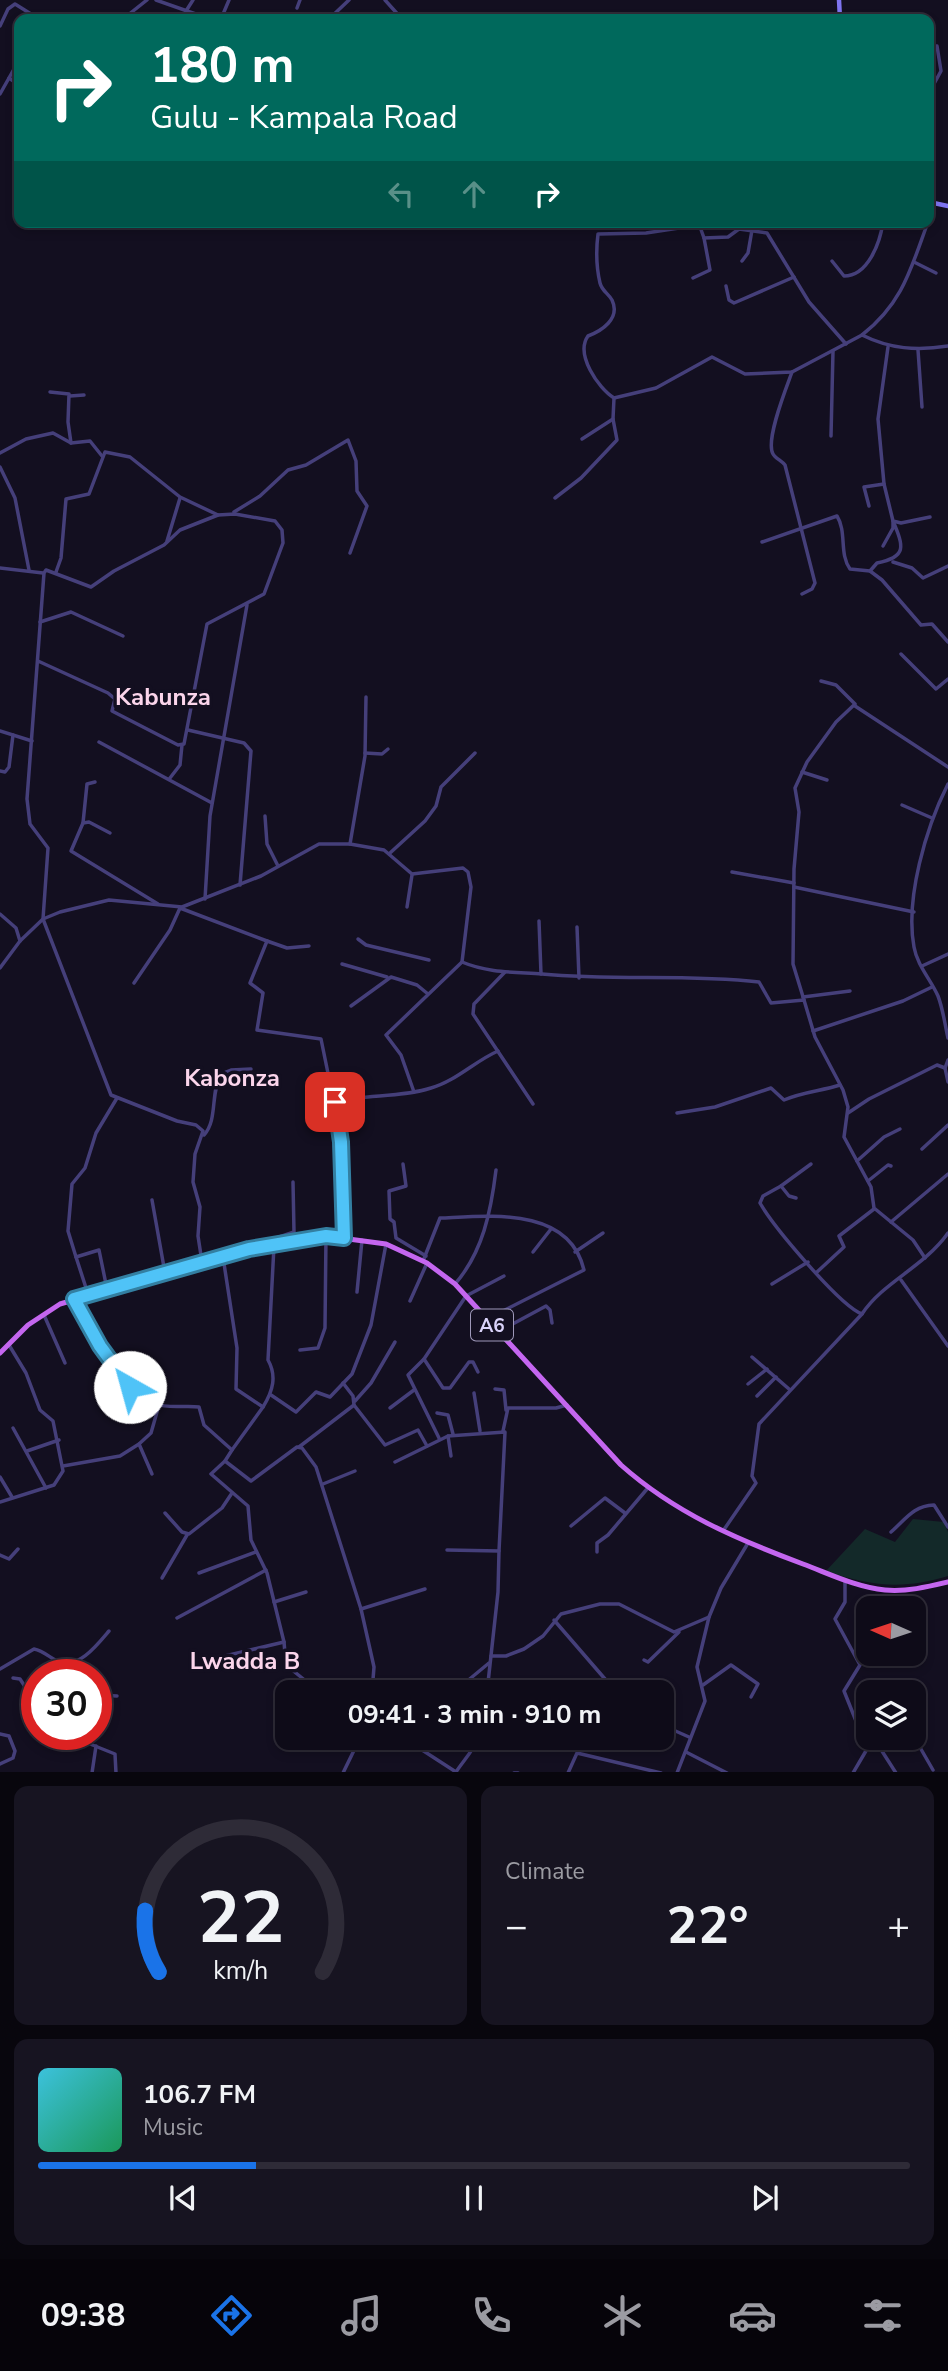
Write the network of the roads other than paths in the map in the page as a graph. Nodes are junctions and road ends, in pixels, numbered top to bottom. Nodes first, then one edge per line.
1 (147, 0) edge
2 (156, 0) edge
3 (193, 0) edge
4 (300, 0) edge
5 (349, 0) edge
6 (385, 0) edge
7 (297, 8) dead end
8 (186, 11) junction
9 (31, 14) edge
10 (129, 14) edge
11 (195, 14) edge
12 (334, 14) edge
13 (398, 14) edge
14 (2, 17) edge
15 (0, 26) edge
16 (934, 46) edge
17 (14, 69) edge
18 (9, 78) junction
19 (14, 82) edge
20 (934, 83) edge
21 (0, 94) edge
22 (672, 228) edge
23 (701, 228) edge
24 (880, 228) edge
25 (926, 228) edge
26 (752, 230) junction
27 (704, 238) junction
28 (742, 261) dead end
29 (832, 261) dead end
30 (914, 262) junction
31 (936, 273) dead end
32 (794, 277) junction
33 (693, 278) dead end
34 (726, 286) dead end
35 (863, 335) junction
36 (846, 344) junction
37 (948, 346) edge
38 (888, 347) junction
39 (918, 349) junction
40 (833, 351) junction
41 (792, 372) junction
42 (50, 393) dead end
43 (84, 395) dead end
44 (70, 396) junction
45 (614, 398) junction
46 (922, 407) dead end
47 (613, 419) junction
48 (831, 436) dead end
49 (582, 439) dead end
50 (71, 443) junction
51 (0, 453) edge
52 (102, 457) junction
53 (0, 467) edge
54 (884, 484) junction
55 (180, 497) junction
56 (555, 498) dead end
57 (869, 506) dead end
58 (232, 514) junction
59 (218, 515) junction
60 (930, 517) dead end
61 (892, 520) junction
62 (802, 528) junction
63 (762, 542) dead end
64 (164, 545) junction
65 (883, 545) dead end
66 (350, 553) dead end
67 (893, 562) junction
68 (948, 566) edge
69 (0, 568) edge
70 (29, 570) junction
71 (870, 571) junction
72 (56, 572) junction
73 (44, 573) junction
74 (802, 594) dead end
75 (247, 605) junction
76 (40, 622) junction
77 (123, 636) dead end
78 (948, 642) edge
79 (901, 654) dead end
80 (38, 661) junction
81 (948, 679) edge
82 (821, 681) dead end
83 (366, 697) dead end
84 (855, 706) junction
85 (188, 730) junction
86 (0, 731) edge
87 (13, 735) junction
88 (222, 740) junction
89 (32, 741) junction
90 (99, 742) dead end
91 (182, 745) junction
92 (388, 749) dead end
93 (365, 753) junction
94 (475, 753) dead end
95 (948, 766) edge
96 (0, 771) edge
97 (802, 772) junction
98 (170, 778) junction
99 (827, 780) dead end
100 (95, 782) dead end
101 (948, 784) edge
102 (212, 803) junction
103 (902, 805) dead end
104 (265, 816) dead end
105 (932, 818) junction
106 (83, 823) junction
107 (110, 833) dead end
108 (350, 844) junction
109 (390, 853) junction
110 (278, 866) junction
111 (732, 872) dead end
112 (412, 874) junction
113 (240, 885) junction
114 (794, 885) junction
115 (205, 899) junction
116 (159, 905) junction
117 (407, 907) dead end
118 (180, 908) junction
119 (914, 912) junction
120 (0, 914) edge
121 (43, 919) junction
122 (539, 921) dead end
123 (577, 927) dead end
124 (358, 939) dead end
125 (20, 941) junction
126 (267, 941) junction
127 (309, 946) dead end
128 (948, 954) edge
129 (429, 960) dead end
130 (462, 962) junction
131 (342, 964) dead end
132 (922, 966) junction
133 (0, 968) edge
134 (505, 972) junction
135 (541, 974) junction
136 (387, 977) junction
137 (579, 978) junction
138 (134, 983) dead end
139 (933, 986) junction
140 (850, 990) dead end
141 (428, 994) junction
142 (804, 998) junction
143 (351, 1006) dead end
144 (813, 1031) junction
145 (948, 1038) edge
146 (498, 1051) junction
147 (947, 1064) edge
148 (251, 1069) dead end
149 (948, 1082) edge
150 (840, 1085) junction
151 (414, 1092) junction
152 (117, 1098) junction
153 (335, 1102) junction
154 (533, 1104) dead end
155 (677, 1113) dead end
156 (848, 1113) junction
157 (948, 1125) edge
158 (900, 1129) dead end
159 (204, 1136) junction
160 (922, 1149) dead end
161 (858, 1161) junction
162 (403, 1164) dead end
163 (811, 1164) dead end
164 (891, 1166) dead end
165 (496, 1170) dead end
166 (948, 1174) edge
167 (868, 1181) junction
168 (293, 1182) dead end
169 (781, 1186) junction
170 (796, 1198) dead end
171 (152, 1200) dead end
172 (874, 1209) junction
173 (491, 1216) junction
174 (890, 1222) junction
175 (551, 1229) junction
176 (603, 1233) dead end
177 (948, 1233) edge
178 (326, 1236) junction
179 (344, 1238) junction
180 (362, 1240) junction
181 (274, 1244) junction
182 (386, 1244) junction
183 (533, 1252) dead end
184 (575, 1252) junction
185 (76, 1257) junction
186 (226, 1257) junction
187 (925, 1258) junction
188 (425, 1260) junction
189 (808, 1262) junction
190 (203, 1264) junction
191 (817, 1272) junction
192 (164, 1275) junction
193 (504, 1276) dead end
194 (901, 1280) junction
195 (455, 1284) junction
196 (772, 1284) dead end
197 (107, 1289) junction
198 (357, 1292) dead end
199 (88, 1294) junction
200 (466, 1296) junction
201 (74, 1299) junction
202 (410, 1301) dead end
203 (44, 1313) junction
204 (862, 1314) junction
205 (487, 1319) junction
206 (552, 1324) dead end
207 (498, 1332) junction
208 (395, 1342) dead end
209 (9, 1345) junction
210 (948, 1346) edge
211 (300, 1350) dead end
212 (0, 1353) edge
213 (752, 1357) dead end
214 (424, 1359) junction
215 (65, 1363) dead end
216 (767, 1369) junction
217 (478, 1372) dead end
218 (776, 1377) junction
219 (343, 1383) junction
220 (748, 1384) dead end
221 (495, 1389) dead end
222 (789, 1389) junction
223 (414, 1391) junction
224 (474, 1393) dead end
225 (270, 1395) junction
226 (757, 1396) dead end
227 (354, 1404) junction
228 (159, 1405) junction
229 (567, 1405) junction
230 (263, 1407) junction
231 (390, 1408) dead end
232 (506, 1410) junction
233 (437, 1413) dead end
234 (13, 1427) dead end
235 (480, 1431) junction
236 (503, 1431) junction
237 (450, 1435) junction
238 (439, 1438) junction
239 (59, 1440) junction
240 (139, 1444) junction
241 (427, 1446) junction
242 (299, 1447) junction
243 (232, 1450) junction
244 (27, 1451) junction
245 (451, 1455) dead end
246 (225, 1461) junction
247 (395, 1462) dead end
248 (62, 1466) junction
249 (355, 1471) dead end
250 (152, 1474) dead end
251 (0, 1477) edge
252 (323, 1484) junction
253 (46, 1488) junction
254 (647, 1489) junction
255 (232, 1493) junction
256 (12, 1497) junction
257 (0, 1502) edge
258 (165, 1513) dead end
259 (625, 1513) junction
260 (571, 1526) dead end
261 (948, 1527) edge
262 (722, 1532) junction
263 (891, 1532) dead end
264 (189, 1534) junction
265 (748, 1544) junction
266 (18, 1549) dead end
267 (447, 1550) dead end
268 (499, 1551) junction
269 (256, 1552) junction
270 (597, 1552) dead end
271 (0, 1555) edge
272 (266, 1570) junction
273 (199, 1573) dead end
274 (162, 1577) dead end
275 (844, 1580) junction
276 (948, 1581) edge
277 (425, 1589) dead end
278 (306, 1592) dead end
279 (274, 1602) junction
280 (361, 1609) junction
281 (177, 1618) dead end
282 (709, 1618) junction
283 (554, 1620) junction
284 (109, 1631) dead end
285 (680, 1631) junction
286 (284, 1642) junction
287 (225, 1656) dead end
288 (491, 1658) junction
289 (54, 1659) edge
290 (78, 1659) edge
291 (645, 1660) dead end
292 (0, 1669) edge
293 (13, 1678) dead end
294 (605, 1679) edge
295 (303, 1680) edge
296 (373, 1680) edge
297 (467, 1680) edge
298 (488, 1680) edge
299 (21, 1681) edge
300 (702, 1685) junction
301 (112, 1696) edge
302 (117, 1696) dead end
303 (751, 1697) dead end
304 (856, 1720) edge
305 (674, 1730) edge
306 (0, 1734) edge
307 (690, 1737) junction
308 (95, 1750) edge
309 (106, 1750) edge
310 (354, 1750) edge
311 (422, 1750) edge
312 (473, 1750) edge
313 (869, 1750) edge
314 (878, 1750) edge
315 (921, 1750) edge
316 (685, 1752) junction
317 (0, 1764) edge
318 (933, 1770) dead end
319 (92, 1772) edge
320 (116, 1772) edge
321 (343, 1772) edge
322 (568, 1772) edge
323 (657, 1772) edge
324 (677, 1772) edge
325 (725, 1772) edge
326 (854, 1772) edge
327 (895, 1772) edge

1 - 10 street
2 - 8 street
3 - 8 street
4 - 7 street
5 - 12 street
6 - 13 street
8 - 11 street
9 - 14 street
14 - 15 street
16 - 20 street
17 - 18 street
18 - 19 street
18 - 21 street
22 - 45 street
23 - 27 street
24 - 29 street
25 - 30 street
26 - 27 street
26 - 28 street
26 - 32 street
27 - 33 street
30 - 31 street
30 - 35 street
32 - 34 street
32 - 36 street
35 - 36 street
35 - 38 street
36 - 40 street
37 - 39 street
38 - 39 street
38 - 54 street
39 - 46 street
40 - 41 street
40 - 48 street
41 - 45 street
41 - 62 street
42 - 44 street
43 - 44 street
44 - 50 street
45 - 47 street
47 - 49 street
47 - 56 street
50 - 51 street
50 - 52 street
52 - 55 street
52 - 72 street
53 - 70 street
54 - 57 street
54 - 61 street
55 - 59 street
55 - 64 street
58 - 59 street
58 - 66 street
58 - 75 street
59 - 64 street
60 - 61 street
61 - 65 street
61 - 67 street
62 - 63 street
62 - 71 street
62 - 74 street
64 - 72 street
67 - 68 street
67 - 71 street
69 - 70 street
70 - 73 street
71 - 78 street
72 - 73 street
73 - 76 street
75 - 85 street
75 - 88 street
76 - 77 street
76 - 80 street
79 - 81 street
80 - 89 street
80 - 91 street
82 - 84 street
83 - 93 street
84 - 95 street
84 - 97 street
85 - 88 street
85 - 91 street
86 - 87 street
87 - 89 street
87 - 96 street
88 - 102 street
88 - 113 street
89 - 121 street
90 - 98 street
91 - 98 street
92 - 93 street
93 - 108 street
94 - 109 street
97 - 99 street
97 - 114 street
98 - 102 street
100 - 106 street
101 - 105 street
102 - 115 street
103 - 105 street
104 - 110 street
105 - 119 street
106 - 107 street
106 - 116 street
108 - 109 street
108 - 110 street
109 - 112 street
110 - 113 street
111 - 114 street
112 - 117 street
112 - 130 street
113 - 115 street
114 - 119 street
114 - 142 street
115 - 118 street
116 - 118 street
116 - 121 street
118 - 126 street
118 - 138 street
119 - 132 street
120 - 125 street
121 - 125 street
121 - 152 street
122 - 135 street
123 - 137 street
124 - 129 street
125 - 133 street
126 - 127 street
126 - 153 street
128 - 132 street
130 - 134 street
130 - 141 street
131 - 136 street
132 - 139 street
134 - 135 street
134 - 146 street
135 - 137 street
136 - 141 street
136 - 143 street
137 - 142 street
139 - 144 street
139 - 145 street
140 - 142 street
141 - 151 street
142 - 144 street
144 - 150 street
146 - 151 street
146 - 154 street
147 - 149 street
147 - 156 street
148 - 159 street
150 - 155 street
150 - 156 street
151 - 153 street
152 - 159 street
152 - 185 street
153 - 179 street
156 - 161 street
157 - 160 street
158 - 161 street
159 - 190 street
161 - 167 street
162 - 188 street
163 - 169 street
164 - 167 street
165 - 173 street
166 - 174 street
167 - 172 street
168 - 186 street
169 - 170 street
169 - 189 street
171 - 192 street
172 - 174 street
172 - 191 street
173 - 175 street
173 - 188 street
173 - 195 street
174 - 187 street
175 - 183 street
175 - 184 street
176 - 184 street
177 - 187 street
178 - 179 main road, A6
178 - 181 main road, A6
178 - 211 street
179 - 180 main road, A6
180 - 182 main road, A6
180 - 198 street
181 - 186 main road, A6
181 - 225 street
182 - 188 main road, A6
182 - 219 street
184 - 205 street
185 - 197 street
185 - 199 street
186 - 190 main road, A6
186 - 230 street
187 - 194 street
188 - 195 main road, A6
188 - 202 street
189 - 191 street
189 - 196 street
190 - 192 main road, A6
191 - 204 street
192 - 197 main road, A6
193 - 200 street
194 - 204 street
194 - 210 street
195 - 200 main road, A6
197 - 199 main road, A6
199 - 201 main road, A6
200 - 205 main road, A6
200 - 214 street
201 - 203 main road, A6
201 - 228 street
203 - 209 main road, A6
203 - 215 street
204 - 222 street
205 - 207 main road, A6
206 - 207 street
207 - 229 main road, A6
208 - 227 street
209 - 212 main road, A6
209 - 239 street
213 - 216 street
214 - 217 street
214 - 223 street
216 - 218 street
216 - 220 street
218 - 222 street
218 - 226 street
219 - 225 street
219 - 227 street
221 - 232 street
222 - 262 street
223 - 231 street
223 - 238 street
224 - 235 street
225 - 230 street
227 - 241 street
227 - 242 street
228 - 240 street
228 - 243 street
229 - 232 street
229 - 254 main road, A6
230 - 243 street
232 - 236 street
233 - 237 street
234 - 244 street
235 - 236 street
235 - 237 street
236 - 268 street
237 - 238 street
237 - 245 street
238 - 241 street
239 - 244 street
239 - 248 street
240 - 248 street
240 - 250 street
241 - 247 street
242 - 246 street
242 - 252 street
243 - 246 street
244 - 253 street
246 - 255 street
248 - 253 street
249 - 252 street
251 - 256 street
252 - 280 street
253 - 256 street
254 - 259 street
254 - 262 main road, A6
255 - 264 street
255 - 269 street
256 - 257 street
258 - 264 street
259 - 260 street
259 - 270 street
261 - 263 street
262 - 265 main road, A6
264 - 274 street
265 - 275 main road, A6
265 - 282 street
266 - 271 street
267 - 268 street
268 - 288 street
269 - 272 street
269 - 273 street
272 - 279 street
272 - 281 street
275 - 276 main road, A6
275 - 304 street
277 - 280 street
278 - 279 street
279 - 286 street
280 - 296 street
282 - 285 street
282 - 300 street
283 - 285 street
283 - 288 street
283 - 294 street
284 - 290 street
285 - 291 street
286 - 287 street
286 - 295 street
288 - 297 street
288 - 298 street
289 - 292 street
293 - 299 street
300 - 303 street
300 - 307 street
301 - 302 street
305 - 307 street
306 - 317 street
307 - 316 street
308 - 319 street
309 - 320 street
310 - 321 street
311 - 312 street
313 - 326 street
314 - 327 street
315 - 318 street
316 - 324 street
316 - 325 street
322 - 323 street

